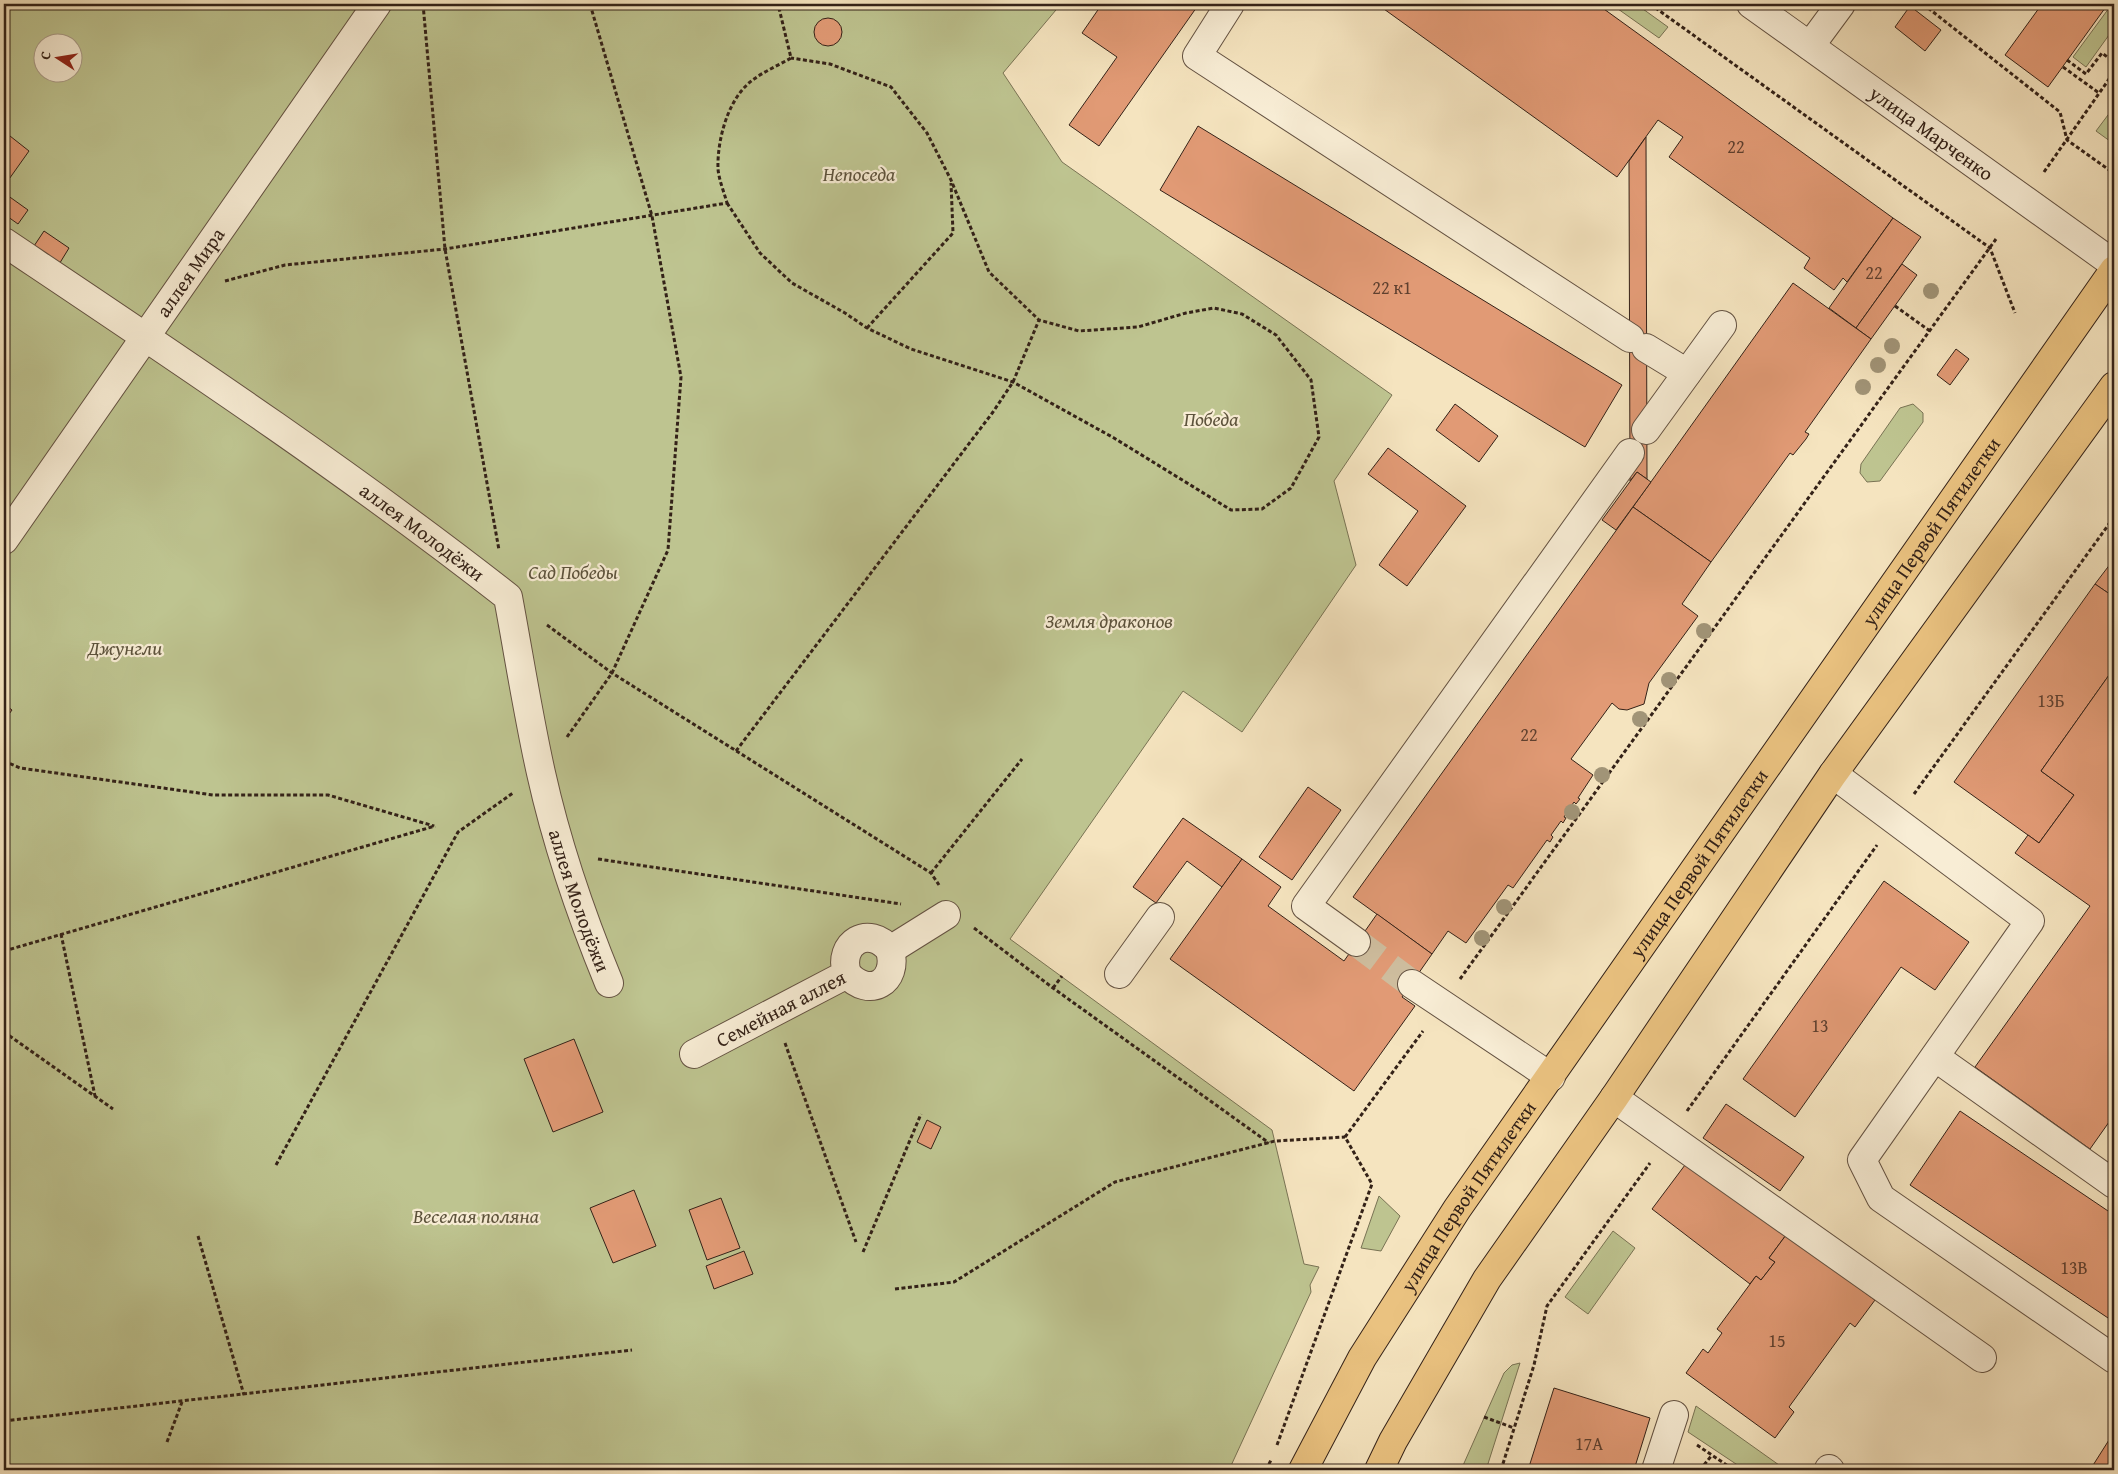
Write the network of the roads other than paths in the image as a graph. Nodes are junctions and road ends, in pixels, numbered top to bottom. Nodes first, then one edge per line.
1 (377, 4) edge
2 (1230, 4) edge
3 (1751, 4) edge
4 (1841, 4) edge
5 (1810, 46) junction
6 (4, 242) edge
7 (2114, 264) edge
8 (2114, 270) edge
9 (1722, 325) dead end
10 (146, 337) junction
11 (1687, 373) junction
12 (2114, 386) edge
13 (1646, 430) dead end
14 (1630, 453) dead end
15 (4, 540) edge
16 (1833, 774) junction
17 (946, 915) road end
18 (1160, 917) dead end
19 (1356, 942) tunnel mouth
20 (1119, 974) dead end
21 (609, 983) dead end
22 (1412, 984) tunnel mouth
23 (694, 1054) dead end
24 (1935, 1057) junction
25 (1551, 1077) junction
26 (1614, 1098) junction
27 (2112, 1177) edge
28 (1982, 1358) dead end
29 (2114, 1359) edge
30 (1672, 1421) road end
31 (1303, 1470) edge
32 (1379, 1470) edge
33 (1656, 1470) edge

1 - 10 street, аллея Мира
2 - 11 street
3 - 5 street, улица Марченко
4 - 5 street
5 - 7 street, улица Марченко
6 - 10 street, аллея Молодёжи
8 - 25 main road, улица Первой Пятилетки
9 - 11 street
10 - 15 street, аллея Мира
10 - 21 street, аллея Молодёжи
11 - 13 street
12 - 16 main road
14 - 19 street
16 - 24 street
16 - 26 main road
17 - 23 street, Семейная аллея
18 - 20 street
22 - 25 street
24 - 27 street
24 - 29 street
25 - 31 main road, улица Первой Пятилетки
26 - 28 street
26 - 32 main road
30 - 33 street

